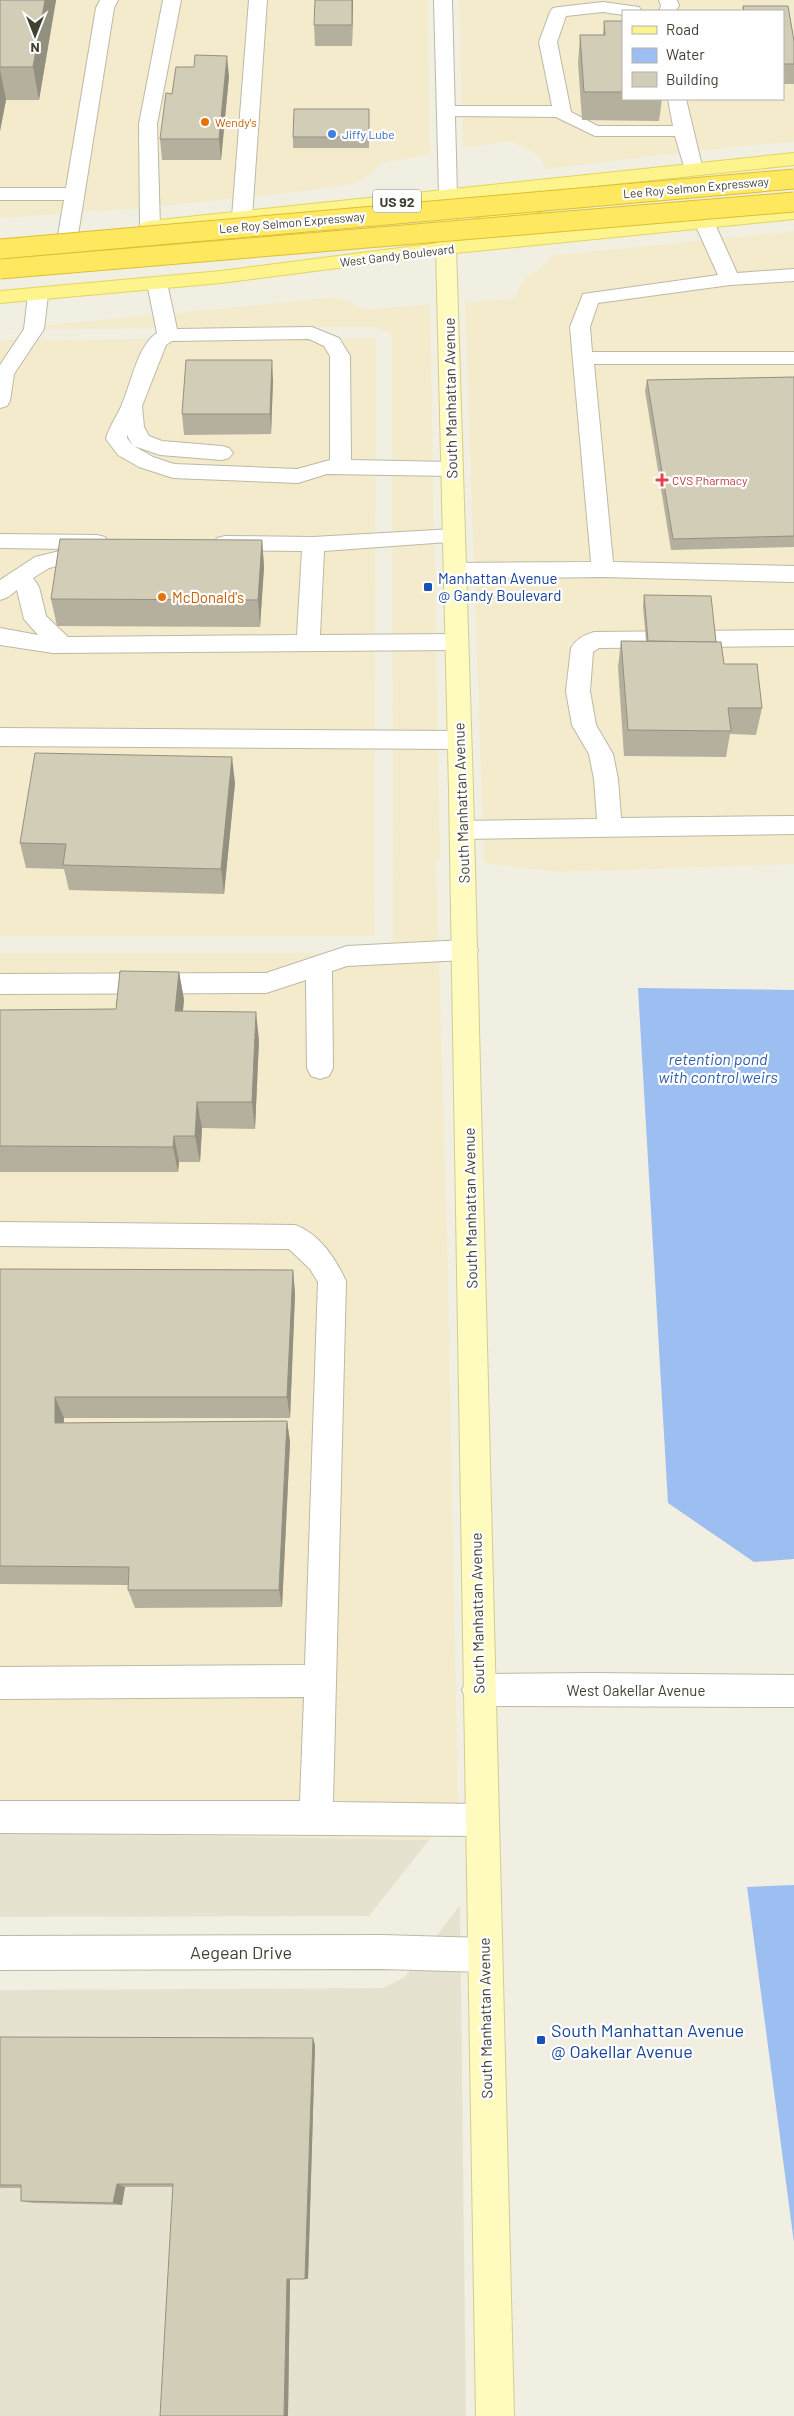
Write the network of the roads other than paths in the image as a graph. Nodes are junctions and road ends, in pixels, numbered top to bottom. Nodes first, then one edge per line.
1 (109, 0) edge
2 (172, 0) edge
3 (258, 0) edge
4 (443, 0) edge
5 (625, 10) edge
6 (677, 100) edge
7 (446, 111) junction
8 (562, 112) junction
9 (683, 131) junction
10 (794, 159) edge
11 (694, 170) junction
12 (794, 175) edge
13 (794, 179) edge
14 (638, 193) junction
15 (0, 194) edge
16 (74, 194) junction
17 (448, 196) junction
18 (794, 202) edge
19 (794, 213) edge
20 (242, 217) junction
21 (704, 222) junction
22 (150, 227) junction
23 (68, 235) junction
24 (0, 241) edge
25 (446, 248) junction
26 (0, 249) edge
27 (0, 269) edge
28 (794, 275) edge
29 (730, 278) junction
30 (0, 280) edge
31 (157, 283) junction
32 (38, 294) junction
33 (0, 297) edge
34 (168, 335) junction
35 (583, 358) junction
36 (794, 358) edge
37 (0, 396) edge
38 (132, 406) junction
39 (222, 453) dead end
40 (302, 457) dead end
41 (333, 468) junction
42 (452, 469) junction
43 (454, 536) junction
44 (0, 541) edge
45 (204, 543) edge
46 (313, 544) junction
47 (603, 569) junction
48 (455, 571) junction
49 (794, 574) edge
50 (18, 577) junction
51 (0, 592) edge
52 (0, 615) edge
53 (4, 637) edge
54 (794, 638) edge
55 (31, 642) junction
56 (457, 642) junction
57 (308, 643) junction
58 (63, 645) junction
59 (0, 737) edge
60 (459, 740) junction
61 (794, 825) edge
62 (610, 827) junction
63 (462, 830) junction
64 (465, 950) junction
65 (319, 965) junction
66 (0, 984) edge
67 (320, 1068) dead end
68 (0, 1234) edge
69 (321, 1681) junction
70 (0, 1683) edge
71 (478, 1690) junction
72 (794, 1691) edge
73 (0, 1817) edge
74 (316, 1818) junction
75 (480, 1820) junction
76 (0, 1953) edge
77 (483, 1955) junction
78 (495, 2416) edge

1 - 16 street
2 - 22 street
3 - 20 street
4 - 7 street, South Manhattan Avenue
5 - 8 street
6 - 9 street
7 - 8 street
7 - 17 street, South Manhattan Avenue
8 - 9 street
9 - 11 street
10 - 11 main road, US 92
11 - 17 main road, US 92
12 - 14 main road
13 - 14 highway, Lee Roy Selmon Expressway, bridge
14 - 25 main road
14 - 26 highway, Lee Roy Selmon Expressway, bridge
15 - 16 street
16 - 23 street
17 - 20 main road, US 92
17 - 25 main road, South Manhattan Avenue
17 - 30 main road
18 - 27 highway, Lee Roy Selmon Expressway, bridge
19 - 21 main road, West Gandy Boulevard
20 - 22 main road, US 92
21 - 25 main road, West Gandy Boulevard
21 - 29 street
22 - 23 main road, US 92
23 - 24 main road, US 92
25 - 31 main road, West Gandy Boulevard
25 - 42 main road, South Manhattan Avenue
28 - 29 street
29 - 35 street
31 - 32 main road, West Gandy Boulevard
31 - 34 street
32 - 33 main road, West Gandy Boulevard
32 - 37 street
34 - 38 street
34 - 41 street
35 - 36 street
35 - 47 street
38 - 39 street
38 - 41 street
40 - 41 street
41 - 42 street
42 - 43 main road, South Manhattan Avenue
43 - 46 street
43 - 48 main road, South Manhattan Avenue
44 - 50 street
45 - 46 street
46 - 57 street
47 - 48 street
47 - 49 street
48 - 56 main road, South Manhattan Avenue
50 - 51 street
50 - 58 street
52 - 55 street
53 - 55 street
54 - 62 street
55 - 58 street
56 - 57 street
56 - 60 main road, South Manhattan Avenue
57 - 58 street
59 - 60 street
60 - 63 main road, South Manhattan Avenue
61 - 62 street
62 - 63 street
63 - 64 main road, South Manhattan Avenue
64 - 65 street
64 - 71 main road, South Manhattan Avenue
65 - 66 street
65 - 67 street
68 - 69 street
69 - 70 street
69 - 74 street
71 - 72 street, West Oakellar Avenue
71 - 75 main road, South Manhattan Avenue
73 - 74 street
74 - 75 street
75 - 77 main road, South Manhattan Avenue
76 - 77 street, Aegean Drive
77 - 78 main road, South Manhattan Avenue

